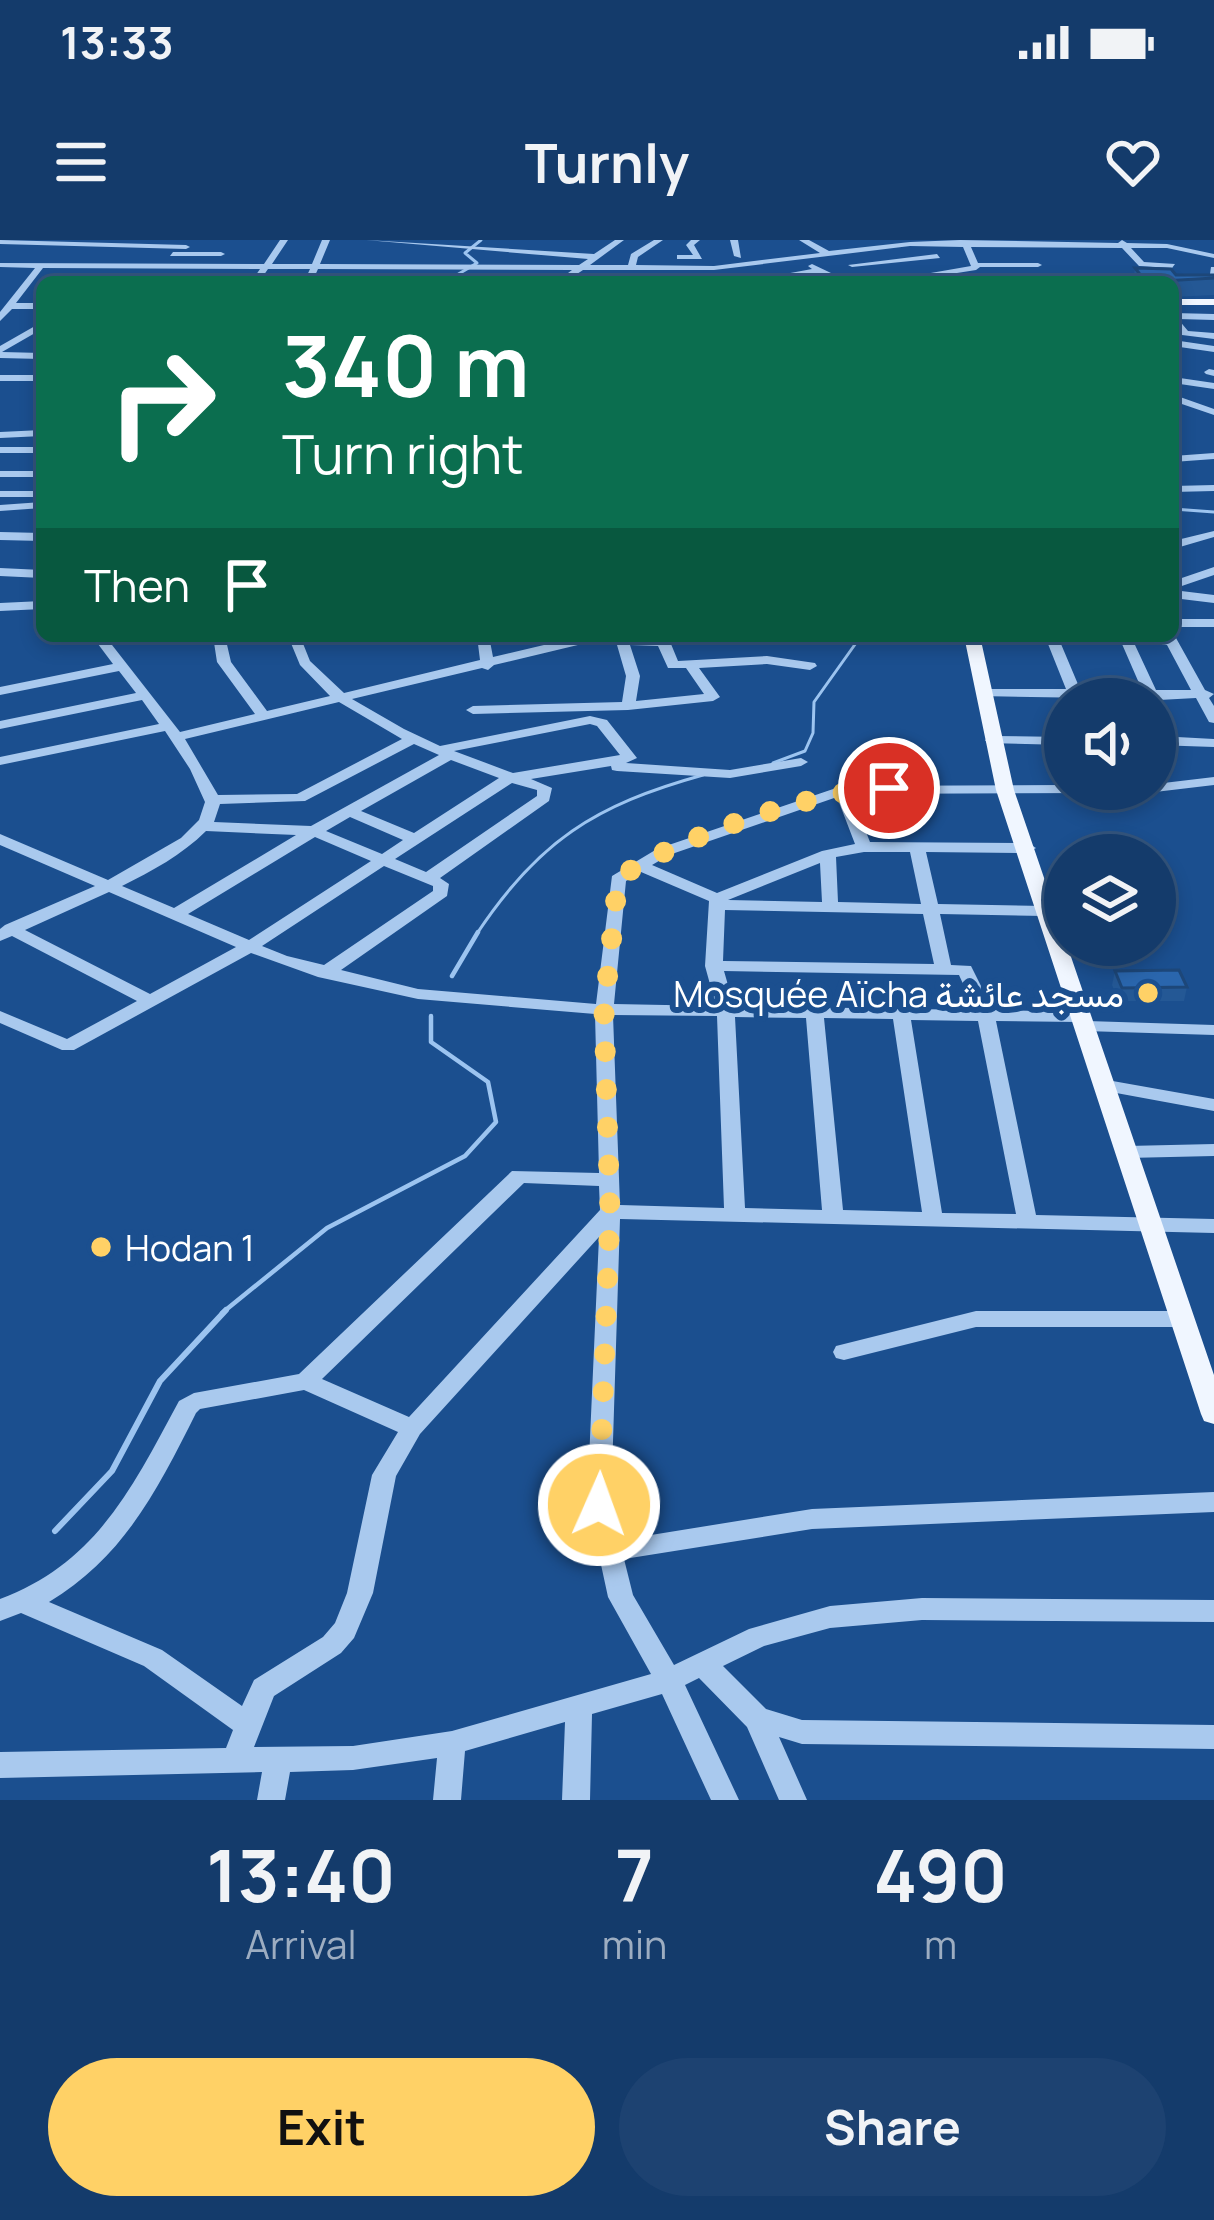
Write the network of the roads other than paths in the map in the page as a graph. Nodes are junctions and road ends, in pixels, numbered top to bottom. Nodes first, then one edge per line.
1 (284, 240) edge
2 (326, 240) edge
3 (370, 240) edge
4 (542, 240) edge
5 (581, 240) edge
6 (620, 240) edge
7 (655, 240) edge
8 (734, 240) edge
9 (1184, 240) edge
10 (0, 242) edge
11 (117, 242) edge
12 (181, 242) edge
13 (232, 242) edge
14 (402, 242) edge
15 (693, 242) edge
16 (965, 242) edge
17 (806, 243) edge
18 (1036, 243) edge
19 (1076, 243) edge
20 (1122, 243) edge
21 (894, 244) edge
22 (1167, 246) junction
23 (464, 250) junction
24 (529, 250) junction
25 (0, 253) edge
26 (560, 253) junction
27 (107, 254) junction
28 (218, 254) junction
29 (321, 254) junction
30 (598, 255) junction
31 (830, 255) junction
32 (920, 255) junction
33 (738, 256) junction
34 (797, 260) junction
35 (975, 260) junction
36 (1214, 261) edge
37 (633, 262) junction
38 (1176, 263) junction
39 (0, 265) edge
40 (40, 265) junction
41 (852, 265) junction
42 (1016, 265) junction
43 (86, 266) junction
44 (98, 266) junction
45 (208, 266) junction
46 (581, 267) junction
47 (604, 267) junction
48 (536, 268) junction
49 (706, 269) edge
50 (820, 270) junction
51 (865, 271) junction
52 (126, 274) edge
53 (176, 274) edge
54 (311, 274) edge
55 (258, 275) edge
56 (379, 275) edge
57 (1180, 275) edge
58 (81, 276) edge
59 (95, 276) edge
60 (525, 276) edge
61 (568, 276) edge
62 (599, 276) edge
63 (637, 276) edge
64 (784, 276) edge
65 (833, 276) edge
66 (875, 276) edge
67 (911, 276) edge
68 (1021, 276) edge
69 (1100, 276) edge
70 (0, 277) edge
71 (32, 277) junction
72 (36, 277) edge
73 (1201, 284) edge
74 (1214, 284) edge
75 (0, 291) edge
76 (20, 291) junction
77 (1179, 302) edge
78 (1214, 302) edge
79 (36, 305) edge
80 (9, 306) junction
81 (0, 318) edge
82 (1179, 318) edge
83 (1212, 319) edge
84 (1179, 325) edge
85 (36, 329) edge
86 (1214, 336) edge
87 (1179, 344) edge
88 (1191, 346) junction
89 (1214, 349) edge
90 (0, 352) edge
91 (36, 353) edge
92 (1182, 356) dead end
93 (1212, 370) edge
94 (0, 378) edge
95 (36, 378) edge
96 (1179, 381) edge
97 (1199, 384) junction
98 (1214, 386) edge
99 (1180, 400) dead end
100 (1214, 412) edge
101 (36, 433) edge
102 (0, 435) edge
103 (0, 450) edge
104 (36, 450) edge
105 (1214, 456) edge
106 (1179, 459) edge
107 (1214, 466) edge
108 (1179, 469) edge
109 (0, 474) edge
110 (36, 474) edge
111 (1214, 488) edge
112 (1179, 489) edge
113 (0, 494) edge
114 (36, 494) edge
115 (36, 505) edge
116 (0, 508) edge
117 (1211, 534) dead end
118 (0, 536) edge
119 (36, 537) edge
120 (1179, 543) edge
121 (1214, 571) edge
122 (0, 572) edge
123 (36, 574) edge
124 (1179, 587) edge
125 (1179, 591) edge
126 (1214, 599) edge
127 (36, 605) edge
128 (0, 607) edge
129 (1179, 623) edge
130 (1214, 623) edge
131 (103, 642) edge
132 (220, 642) edge
133 (293, 642) edge
134 (484, 642) edge
135 (561, 642) edge
136 (622, 642) edge
137 (663, 642) edge
138 (973, 642) edge
139 (1054, 642) edge
140 (1127, 642) edge
141 (1172, 642) edge
142 (690, 664) junction
143 (810, 665) dead end
144 (122, 666) junction
145 (488, 666) junction
146 (1069, 678) edge
147 (1144, 678) edge
148 (0, 691) edge
149 (984, 693) junction
150 (1207, 694) edge
151 (1044, 695) edge
152 (143, 696) junction
153 (1176, 696) edge
154 (340, 699) junction
155 (628, 706) junction
156 (473, 710) dead end
157 (264, 717) junction
158 (1214, 719) edge
159 (0, 725) edge
160 (171, 732) junction
161 (415, 739) junction
162 (992, 740) junction
163 (1044, 741) edge
164 (1176, 741) edge
165 (1214, 742) edge
166 (445, 753) junction
167 (0, 761) edge
168 (801, 762) dead end
169 (600, 766) junction
170 (509, 778) junction
171 (1214, 782) edge
172 (1176, 786) edge
173 (842, 790) junction
174 (1005, 790) junction
175 (1044, 790) edge
176 (214, 800) junction
177 (349, 811) junction
178 (202, 826) junction
179 (314, 831) junction
180 (412, 838) junction
181 (0, 839) edge
182 (864, 847) junction
183 (917, 847) junction
184 (1028, 848) junction
185 (828, 854) junction
186 (377, 859) junction
187 (637, 865) junction
188 (427, 879) junction
189 (110, 886) junction
190 (716, 902) junction
191 (830, 907) junction
192 (933, 908) junction
193 (1044, 911) joint
194 (174, 915) junction
195 (6, 933) edge
196 (249, 947) junction
197 (714, 966) junction
198 (1063, 966) edge
199 (943, 968) junction
200 (324, 973) junction
201 (152, 1002) junction
202 (604, 1010) junction
203 (725, 1010) junction
204 (814, 1011) junction
205 (901, 1012) junction
206 (986, 1015) junction
207 (0, 1016) edge
208 (1083, 1022) junction
209 (1214, 1030) edge
210 (1107, 1087) junction
211 (1214, 1105) edge
212 (1214, 1150) edge
213 (1126, 1153) junction
214 (610, 1180) junction
215 (610, 1212) junction
216 (735, 1214) junction
217 (833, 1215) junction
218 (933, 1219) junction
219 (1027, 1220) junction
220 (1150, 1226) junction
221 (1214, 1226) edge
222 (1181, 1319) junction
223 (844, 1352) dead end
224 (307, 1381) junction
225 (1214, 1414) edge
226 (412, 1428) junction
227 (1214, 1502) edge
228 (607, 1552) junction
229 (13, 1606) edge
230 (1214, 1611) edge
231 (705, 1666) junction
232 (669, 1680) junction
233 (579, 1710) junction
234 (757, 1719) junction
235 (247, 1726) junction
236 (1214, 1737) edge
237 (452, 1743) junction
238 (278, 1760) junction
239 (236, 1761) junction
240 (0, 1765) edge
241 (716, 1793) edge
242 (271, 1800) edge
243 (447, 1800) edge
244 (576, 1800) edge
245 (793, 1800) edge

1 - 55 street
2 - 29 street
3 - 14 street
4 - 24 street
5 - 26 street
6 - 30 street
7 - 15 street
7 - 37 street
8 - 33 street
9 - 22 street
9 - 36 street
10 - 11 street
11 - 12 street
11 - 27 street
12 - 28 street
13 - 28 street
14 - 23 street
15 - 49 street
16 - 18 street
16 - 21 street
16 - 35 street
17 - 31 street
17 - 33 street
18 - 19 street
19 - 20 street
19 - 35 street
20 - 22 street
20 - 38 street
21 - 31 street
21 - 32 street
22 - 36 street
23 - 24 street
23 - 29 street
24 - 26 street
25 - 27 street
26 - 30 street
27 - 28 street
27 - 44 street
28 - 45 street
29 - 54 street
30 - 37 street
30 - 46 street
31 - 34 street
31 - 41 street
32 - 35 street
32 - 41 street
32 - 51 street
33 - 49 street
34 - 49 street
34 - 50 street
35 - 42 street
35 - 67 street
36 - 38 street
37 - 47 street
37 - 49 street
38 - 57 street
39 - 40 street
40 - 43 street
40 - 71 street
41 - 51 street
42 - 68 street
42 - 69 street
43 - 44 street
43 - 58 street
44 - 52 street
45 - 53 street
45 - 55 street
46 - 47 street
46 - 48 street
46 - 61 street
47 - 62 street
48 - 56 street
48 - 60 street
49 - 63 street
50 - 64 street
50 - 65 street
51 - 66 street
52 - 53 street
52 - 59 street
54 - 55 street
54 - 56 street
70 - 71 street
71 - 72 street
71 - 76 street
73 - 74 street
75 - 76 street
76 - 80 street
77 - 78 main road
79 - 80 street
80 - 81 street
82 - 83 street
84 - 86 street
85 - 90 street
87 - 88 street
88 - 89 street
88 - 92 street
90 - 91 street
93 - 97 street
94 - 95 street
96 - 97 street
97 - 98 street
99 - 100 street
101 - 102 street
103 - 104 street
105 - 106 street
107 - 108 street
109 - 110 street
111 - 112 street
113 - 114 street
115 - 116 street
117 - 120 street
118 - 119 street
121 - 124 street
122 - 123 street
125 - 126 street
127 - 128 street
129 - 130 street
131 - 144 street
132 - 157 street
133 - 154 street
134 - 145 street
135 - 145 street
136 - 155 street
137 - 142 street
138 - 149 main road
139 - 146 street
140 - 147 street
141 - 150 street
142 - 143 street
142 - 155 street
144 - 148 street
144 - 152 street
145 - 154 street
149 - 151 street
149 - 162 main road
150 - 153 street
150 - 158 street
152 - 159 street
152 - 160 street
154 - 157 street
154 - 161 street
155 - 156 street
157 - 160 street
160 - 167 street
160 - 176 street
161 - 166 street
161 - 176 street
162 - 163 street
162 - 174 main road
164 - 165 street
166 - 169 street
166 - 170 street
166 - 177 street
168 - 169 street
169 - 170 street
170 - 180 street
170 - 188 street
171 - 172 street
173 - 174 street
173 - 182 street
173 - 187 street
174 - 175 street
174 - 184 main road
176 - 178 street
177 - 179 street
177 - 180 street
178 - 179 street
178 - 189 street
179 - 186 street
179 - 194 street
180 - 186 street
181 - 189 street
182 - 183 street
182 - 185 street
183 - 184 street
183 - 192 street
184 - 193 main road
185 - 190 street
185 - 191 street
186 - 188 street
186 - 196 street
187 - 190 street
187 - 202 street
188 - 200 street
189 - 194 street
189 - 195 street
190 - 191 street
190 - 197 street
191 - 192 street
192 - 193 street
192 - 199 street
194 - 196 street
195 - 201 street
196 - 200 street
196 - 201 street
197 - 199 street
197 - 203 street
198 - 208 main road
199 - 206 street
200 - 202 street
201 - 207 street
202 - 203 street
202 - 214 street
203 - 204 street
203 - 216 street
204 - 205 street
204 - 217 street
205 - 206 street
205 - 218 street
206 - 208 street
206 - 219 street
208 - 209 street
208 - 210 main road
210 - 211 street
210 - 213 main road
212 - 213 street
213 - 220 main road
214 - 215 street
214 - 224 street
215 - 216 street
215 - 226 street
215 - 228 street
216 - 217 street
217 - 218 street
218 - 219 street
219 - 220 street
220 - 221 street
220 - 222 main road
222 - 223 street
222 - 225 main road
224 - 226 street
224 - 229 street
226 - 235 street
227 - 228 street
228 - 232 street
229 - 235 street
230 - 231 street
231 - 232 street
231 - 234 street
232 - 233 street
232 - 241 street
233 - 237 street
233 - 244 street
234 - 236 street
234 - 245 street
235 - 239 street
237 - 238 street
237 - 243 street
238 - 239 street
238 - 242 street
239 - 240 street

